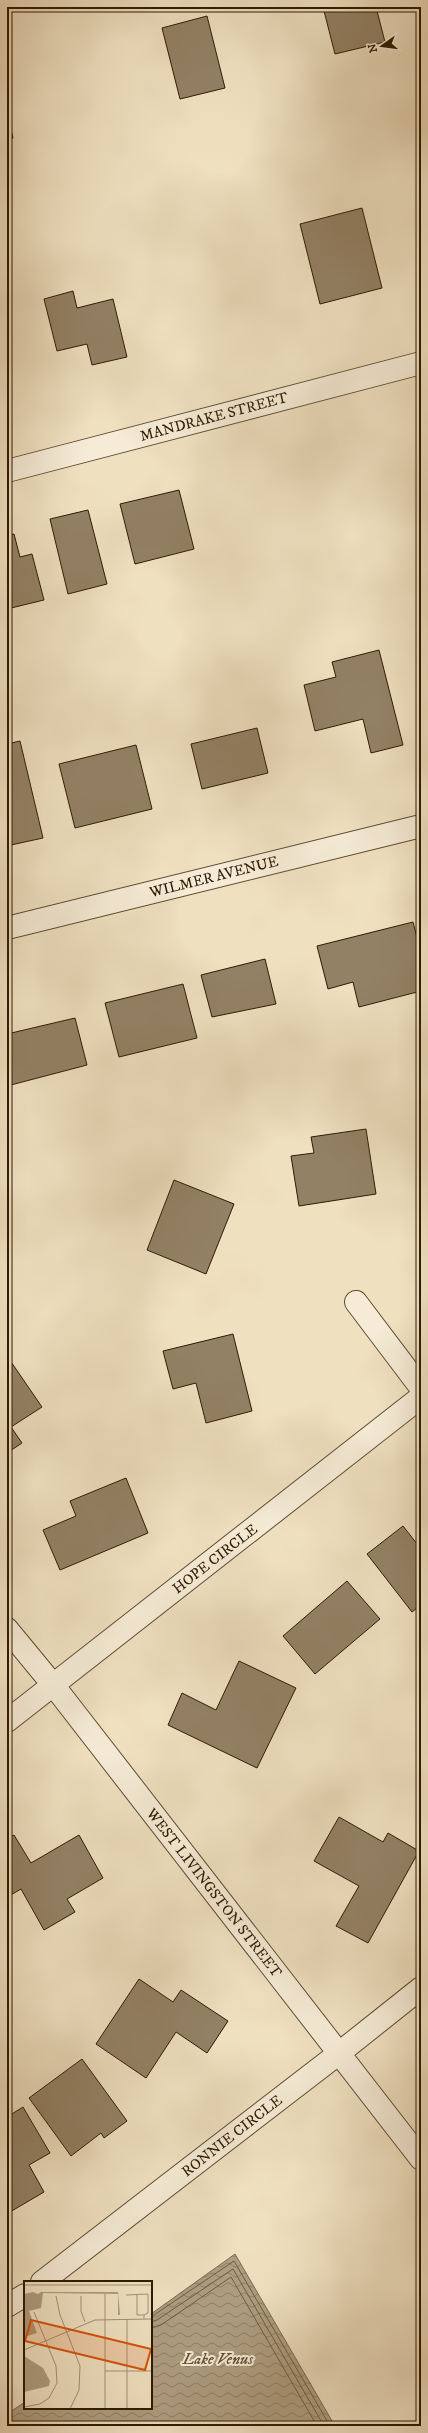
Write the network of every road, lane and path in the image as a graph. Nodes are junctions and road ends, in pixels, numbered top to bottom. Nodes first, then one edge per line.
1 (421, 363) edge
2 (7, 471) edge
3 (421, 826) edge
4 (7, 928) edge
5 (356, 1302) dead end
6 (421, 1388) edge
7 (421, 1397) edge
8 (7, 1629) edge
9 (54, 1686) junction
10 (7, 1721) edge
11 (421, 1988) edge
12 (338, 2054) junction
13 (421, 2159) edge
14 (43, 2281) edge
15 (24, 2296) edge
16 (7, 2306) edge

1 - 2 street, MANDRAKE STREET
3 - 4 street, WILMER AVENUE
5 - 6 street
7 - 9 street, HOPE CIRCLE
8 - 9 street, WEST LIVINGSTON STREET
9 - 10 street, HOPE CIRCLE
9 - 12 street, WEST LIVINGSTON STREET
11 - 12 street, RONNIE CIRCLE
12 - 13 street, WEST LIVINGSTON STREET
12 - 14 street, RONNIE CIRCLE
15 - 16 street

